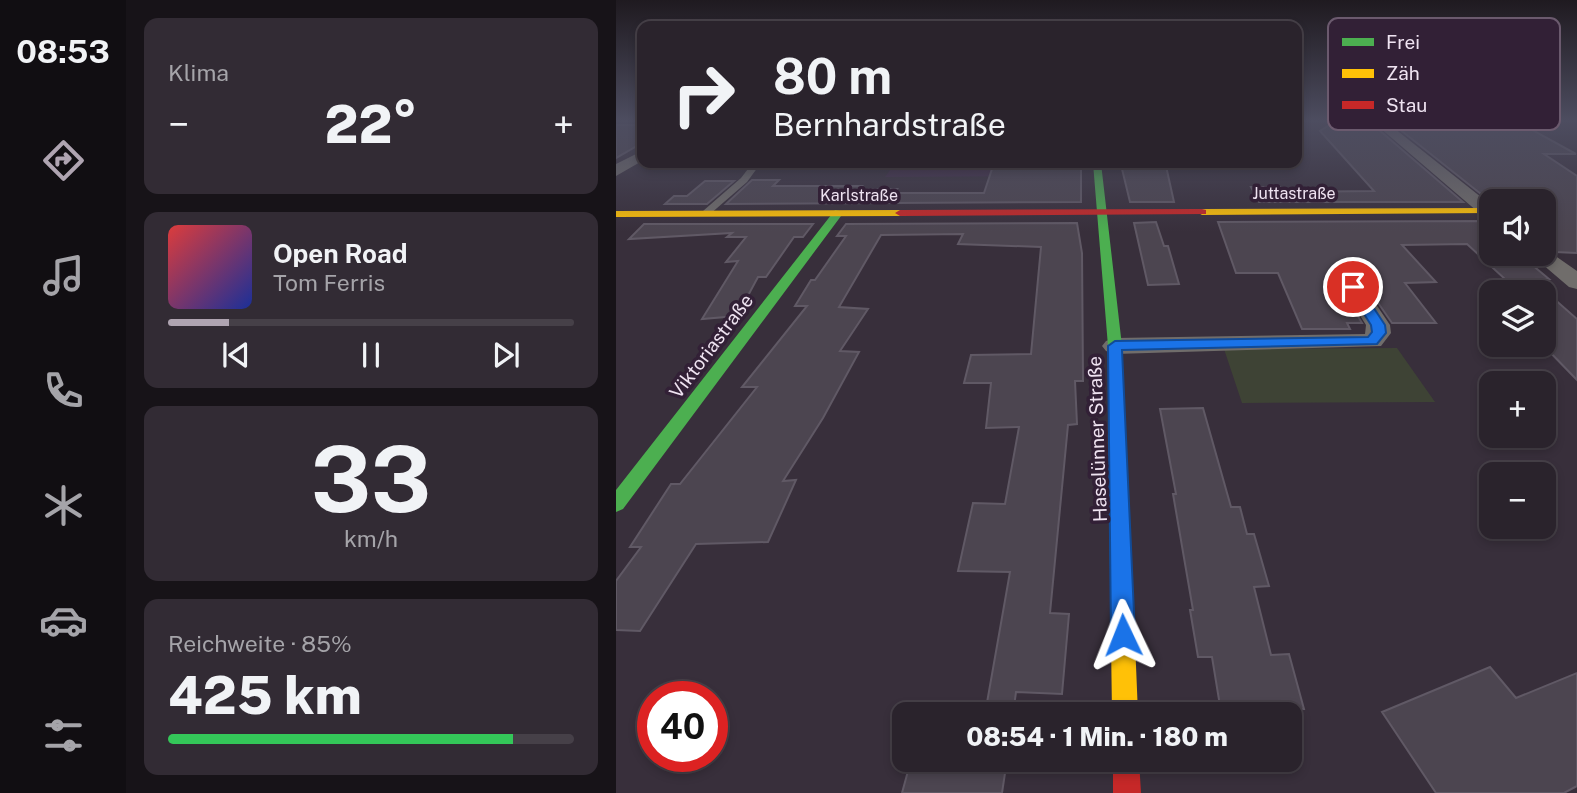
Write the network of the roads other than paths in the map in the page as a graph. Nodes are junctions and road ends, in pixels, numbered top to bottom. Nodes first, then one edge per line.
1 (637, 158) edge
2 (1423, 158) edge
3 (753, 168) edge
4 (1098, 168) edge
5 (616, 171) edge
6 (1479, 205) edge
7 (1102, 210) junction
8 (839, 212) junction
9 (706, 213) junction
10 (1479, 213) edge
11 (616, 214) edge
12 (1558, 261) edge
13 (1577, 282) edge
14 (1353, 287) dead end
15 (1115, 346) junction
16 (616, 504) edge
17 (1125, 702) edge
18 (1126, 772) edge
19 (1127, 793) edge

1 - 5 street
2 - 6 street
3 - 9 lane
4 - 7 street, Haselünner Straße
7 - 8 street, Karlstraße
7 - 10 street, Juttastraße
7 - 15 street, Haselünner Straße
8 - 9 street, Karlstraße
8 - 16 street, Viktoriastraße
9 - 11 street, Karlstraße
12 - 13 street
14 - 15 street
15 - 17 street, Haselünner Straße
18 - 19 street

